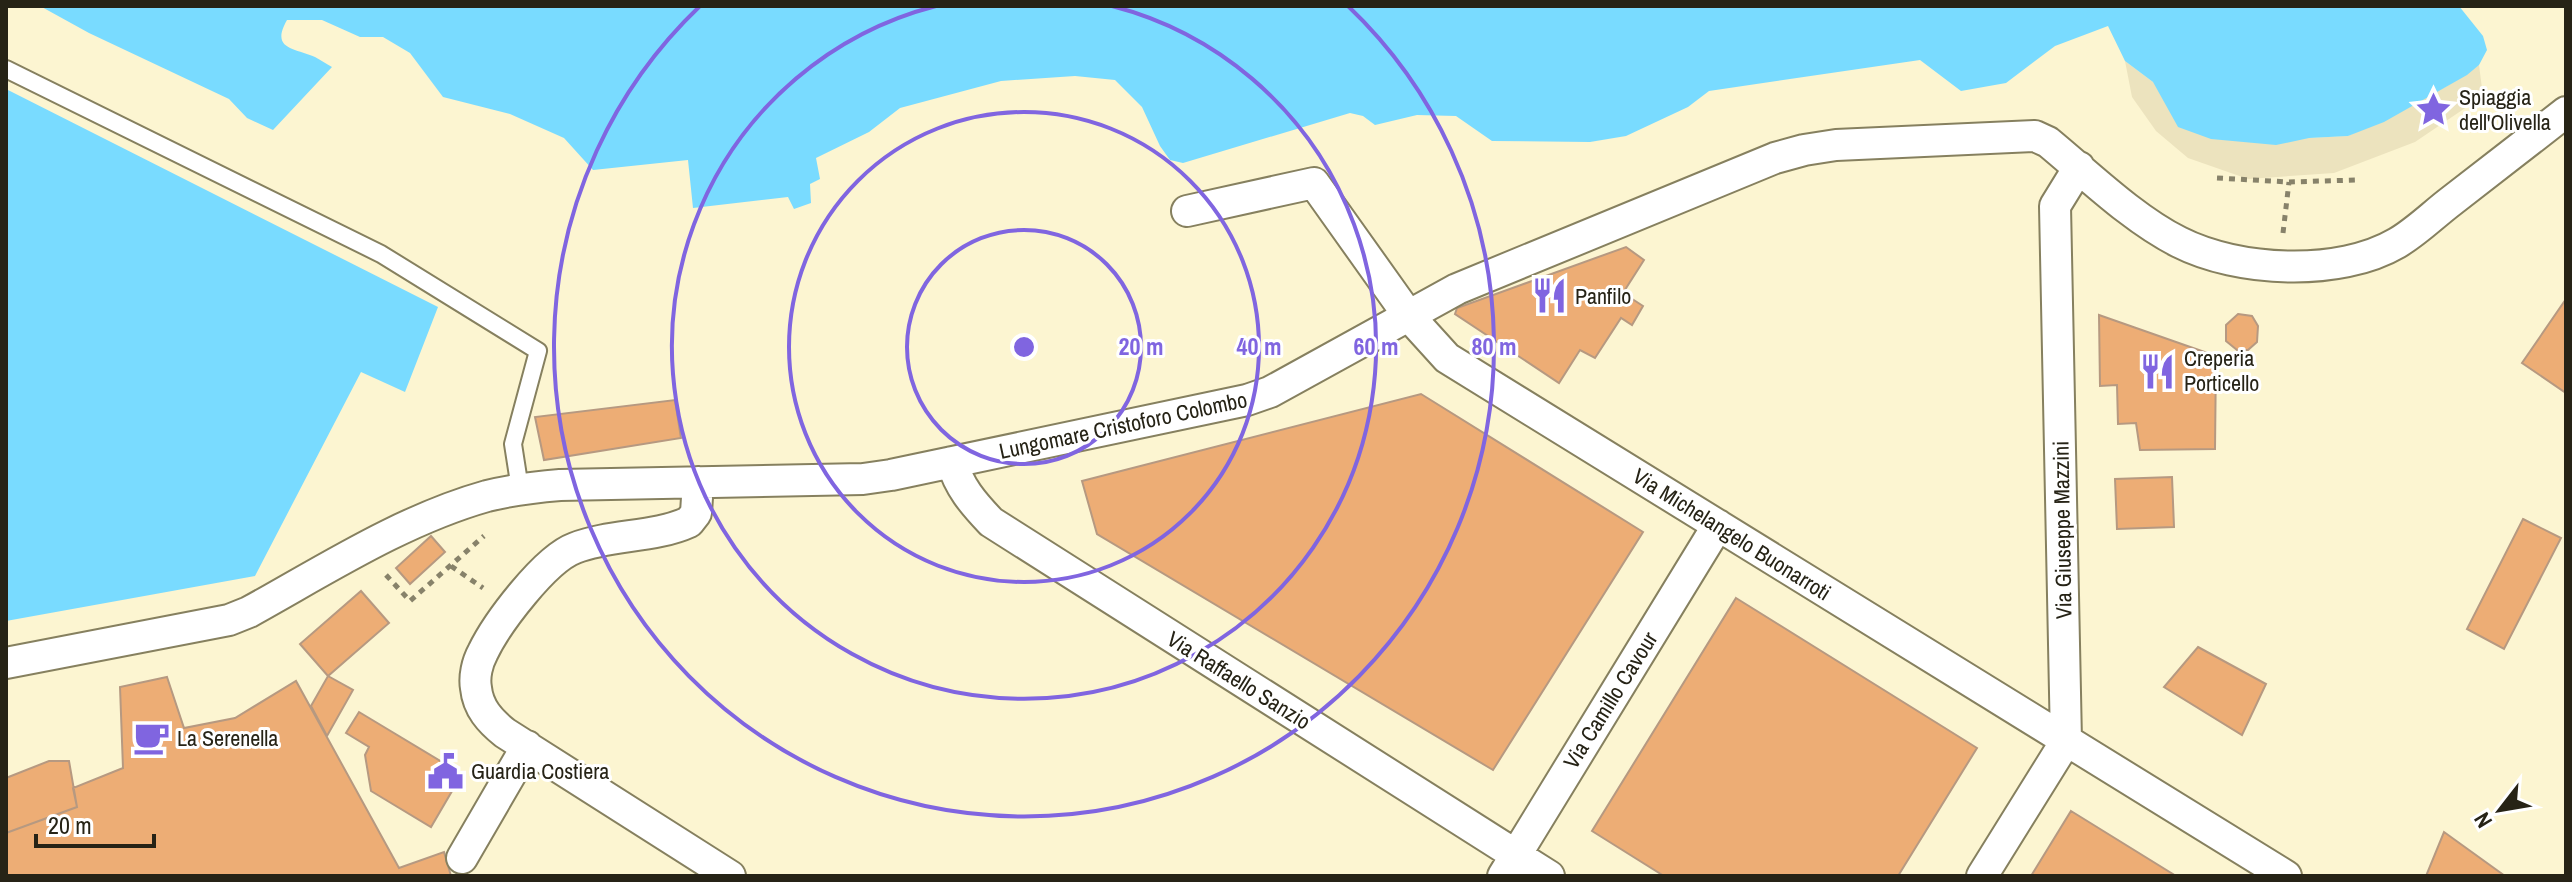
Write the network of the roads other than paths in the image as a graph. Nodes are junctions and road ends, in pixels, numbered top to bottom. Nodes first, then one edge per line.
1 (6, 69) edge
2 (2560, 117) edge
3 (2079, 167) junction
4 (1187, 211) dead end
5 (1408, 315) junction
6 (952, 462) junction
7 (698, 482) junction
8 (520, 489) junction
9 (1718, 525) junction
10 (6, 663) edge
11 (2066, 741) junction
12 (527, 746) junction
13 (462, 858) dead end
14 (1509, 866) edge
15 (730, 876) edge
16 (1549, 876) edge
17 (1982, 876) edge
18 (2286, 876) edge

1 - 8 lane
2 - 3 street, Lungomare Cristoforo Colombo
3 - 5 street, Lungomare Cristoforo Colombo
3 - 11 street, Via Giuseppe Mazzini
4 - 5 street, Via Michelangelo Buonarroti
5 - 6 street, Lungomare Cristoforo Colombo
5 - 9 street, Via Michelangelo Buonarroti
6 - 7 street, Lungomare Cristoforo Colombo
6 - 14 street, Via Raffaello Sanzio
7 - 8 street, Lungomare Cristoforo Colombo
7 - 12 street
8 - 10 street, Lungomare Cristoforo Colombo
9 - 11 street, Via Michelangelo Buonarroti
9 - 14 street, Via Camillo Cavour
11 - 17 street
11 - 18 street, Via Michelangelo Buonarroti
12 - 13 street
12 - 15 street
14 - 16 street, Via Raffaello Sanzio

